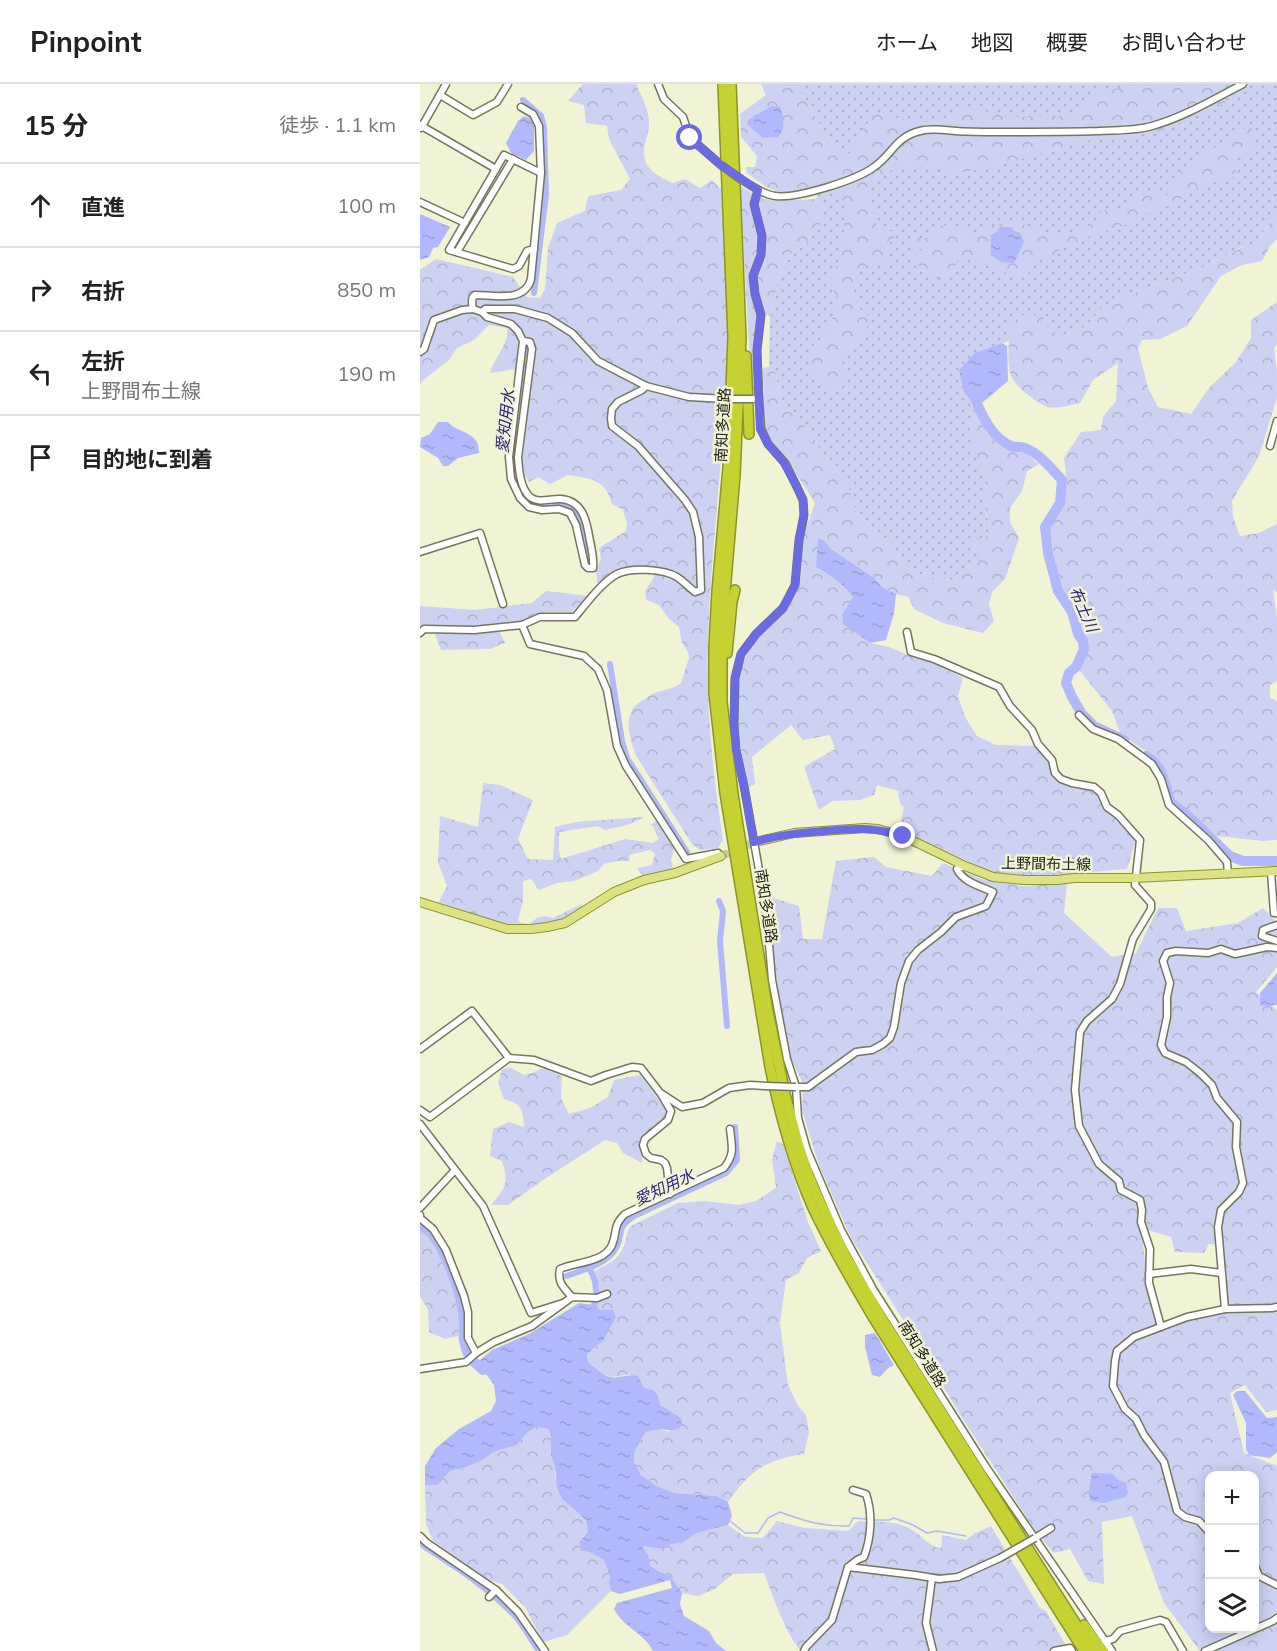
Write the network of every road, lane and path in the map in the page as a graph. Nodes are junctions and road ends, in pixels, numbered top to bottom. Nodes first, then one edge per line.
1 (446, 84) edge
2 (508, 84) edge
3 (658, 84) edge
4 (723, 84) edge
5 (731, 84) edge
6 (1243, 84) edge
7 (440, 95) junction
8 (521, 107) dead end
9 (421, 127) edge
10 (513, 159) junction
11 (496, 169) junction
12 (541, 173) junction
13 (758, 190) junction
14 (420, 202) edge
15 (465, 223) junction
16 (534, 249) junction
17 (457, 252) junction
18 (741, 298) junction
19 (473, 309) junction
20 (482, 312) junction
21 (523, 341) junction
22 (420, 352) edge
23 (646, 386) junction
24 (756, 399) junction
25 (1277, 421) edge
26 (749, 434) dead end
27 (1270, 446) dead end
28 (420, 552) edge
29 (735, 590) dead end
30 (503, 604) dead end
31 (522, 626) junction
32 (907, 632) dead end
33 (420, 633) edge
34 (722, 702) junction
35 (1079, 715) dead end
36 (754, 842) junction
37 (721, 856) joint
38 (965, 866) junction
39 (1274, 871) edge
40 (1228, 874) junction
41 (1135, 878) junction
42 (420, 902) edge
43 (1277, 912) edge
44 (1277, 925) edge
45 (1277, 941) edge
46 (1277, 948) edge
47 (420, 1049) edge
48 (509, 1058) junction
49 (796, 1087) junction
50 (661, 1094) junction
51 (420, 1110) edge
52 (420, 1124) edge
53 (730, 1129) dead end
54 (455, 1170) junction
55 (670, 1194) junction
56 (420, 1208) edge
57 (420, 1215) edge
58 (1221, 1273) junction
59 (1149, 1274) junction
60 (607, 1294) dead end
61 (572, 1297) junction
62 (563, 1303) junction
63 (1277, 1306) edge
64 (1225, 1310) junction
65 (1161, 1327) junction
66 (476, 1353) junction
67 (420, 1369) edge
68 (853, 1490) dead end
69 (1051, 1528) dead end
70 (1205, 1528) edge
71 (420, 1536) edge
72 (1012, 1538) junction
73 (1035, 1538) junction
74 (848, 1568) junction
75 (1041, 1568) junction
76 (1259, 1576) edge
77 (932, 1578) junction
78 (1277, 1585) edge
79 (495, 1591) junction
80 (489, 1597) dead end
81 (1277, 1618) edge
82 (1105, 1641) junction
83 (545, 1651) edge
84 (804, 1651) edge
85 (933, 1651) edge
86 (1054, 1651) edge
87 (1072, 1651) edge
88 (1078, 1651) edge
89 (1084, 1651) edge
90 (1093, 1651) edge
91 (1103, 1651) edge
92 (1112, 1651) edge
93 (1183, 1651) edge
94 (1205, 1651) edge

1 - 7 street
2 - 7 street
3 - 13 street, bridge
4 - 72 highway, 南知多道路
5 - 18 highway, 南知多道路
6 - 13 street
7 - 9 street
8 - 12 street
9 - 11 street
10 - 11 street
10 - 12 street
10 - 17 street
11 - 15 street
12 - 16 street
13 - 24 street
14 - 15 street
15 - 17 street
16 - 17 street
16 - 19 street
18 - 26 highway
18 - 34 highway, 南知多道路
19 - 20 street
19 - 22 street
20 - 21 street
20 - 23 street
21 - 21 street
23 - 24 street, bridge
23 - 31 street
24 - 36 street
25 - 27 street
28 - 30 street
29 - 34 highway
31 - 33 street
31 - 37 street
32 - 41 street
34 - 75 highway, 南知多道路
35 - 40 street
36 - 38 main road, 上野間布土線
36 - 49 street
37 - 42 main road
38 - 41 main road, 上野間布土線
38 - 49 street
39 - 40 main road, 上野間布土線
39 - 43 street
40 - 41 main road, 上野間布土線
41 - 59 street
44 - 45 street
46 - 58 street
47 - 48 street
48 - 50 street
48 - 51 street
49 - 50 street, bridge
49 - 73 street
50 - 55 street
52 - 54 street
53 - 55 street
54 - 56 street
54 - 62 street
55 - 61 street
57 - 66 street
58 - 59 street
58 - 64 street
59 - 65 street
60 - 61 street
61 - 62 street
62 - 66 street
63 - 64 street
64 - 65 street
65 - 70 street
66 - 67 street
68 - 74 street
69 - 73 street
71 - 79 street
72 - 88 highway
72 - 89 highway, 南知多道路
73 - 77 street, bridge
73 - 82 street
74 - 77 street
74 - 84 street
75 - 90 highway, 南知多道路
75 - 91 highway
76 - 78 street
77 - 85 street
79 - 80 street
79 - 83 street
81 - 94 street
82 - 92 street
82 - 93 street
86 - 87 street

